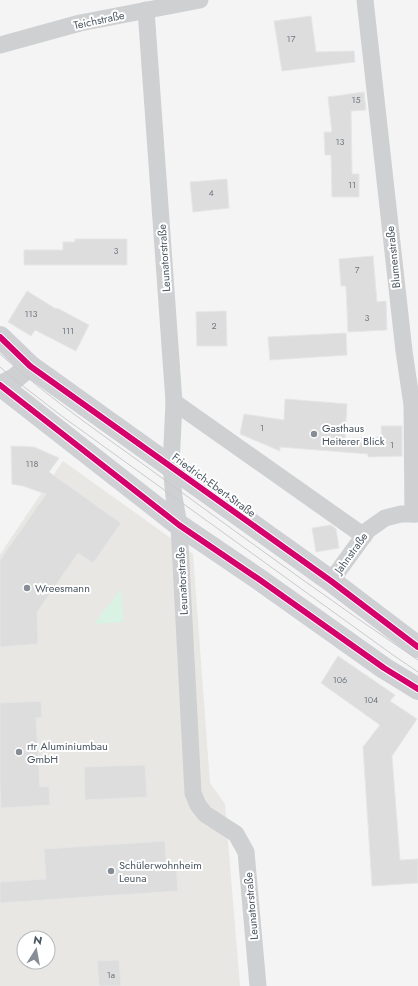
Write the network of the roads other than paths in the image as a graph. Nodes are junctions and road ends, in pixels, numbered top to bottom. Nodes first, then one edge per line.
1 (200, 0) edge
2 (365, 0) edge
3 (146, 10) junction
4 (0, 45) edge
5 (0, 337) edge
6 (30, 366) junction
7 (0, 386) edge
8 (174, 402) junction
9 (171, 466) junction
10 (415, 514) edge
11 (180, 525) junction
12 (364, 536) junction
13 (331, 581) junction
14 (418, 647) edge
15 (418, 689) edge
16 (258, 986) edge

1 - 3 street, Teichstraße
2 - 10 street, Blumenstraße
3 - 4 street, Teichstraße
3 - 8 street, Leunatorstraße
5 - 6 main road, Friedrich-Ebert-Straße
6 - 7 street
6 - 9 main road, Friedrich-Ebert-Straße
7 - 11 main road
8 - 9 street, Leunatorstraße
8 - 12 street
9 - 11 street, Leunatorstraße
9 - 13 main road, Friedrich-Ebert-Straße
10 - 12 street, Jahnstraße
11 - 15 main road
11 - 16 street, Leunatorstraße
12 - 13 street, Jahnstraße
13 - 14 main road, Friedrich-Ebert-Straße

